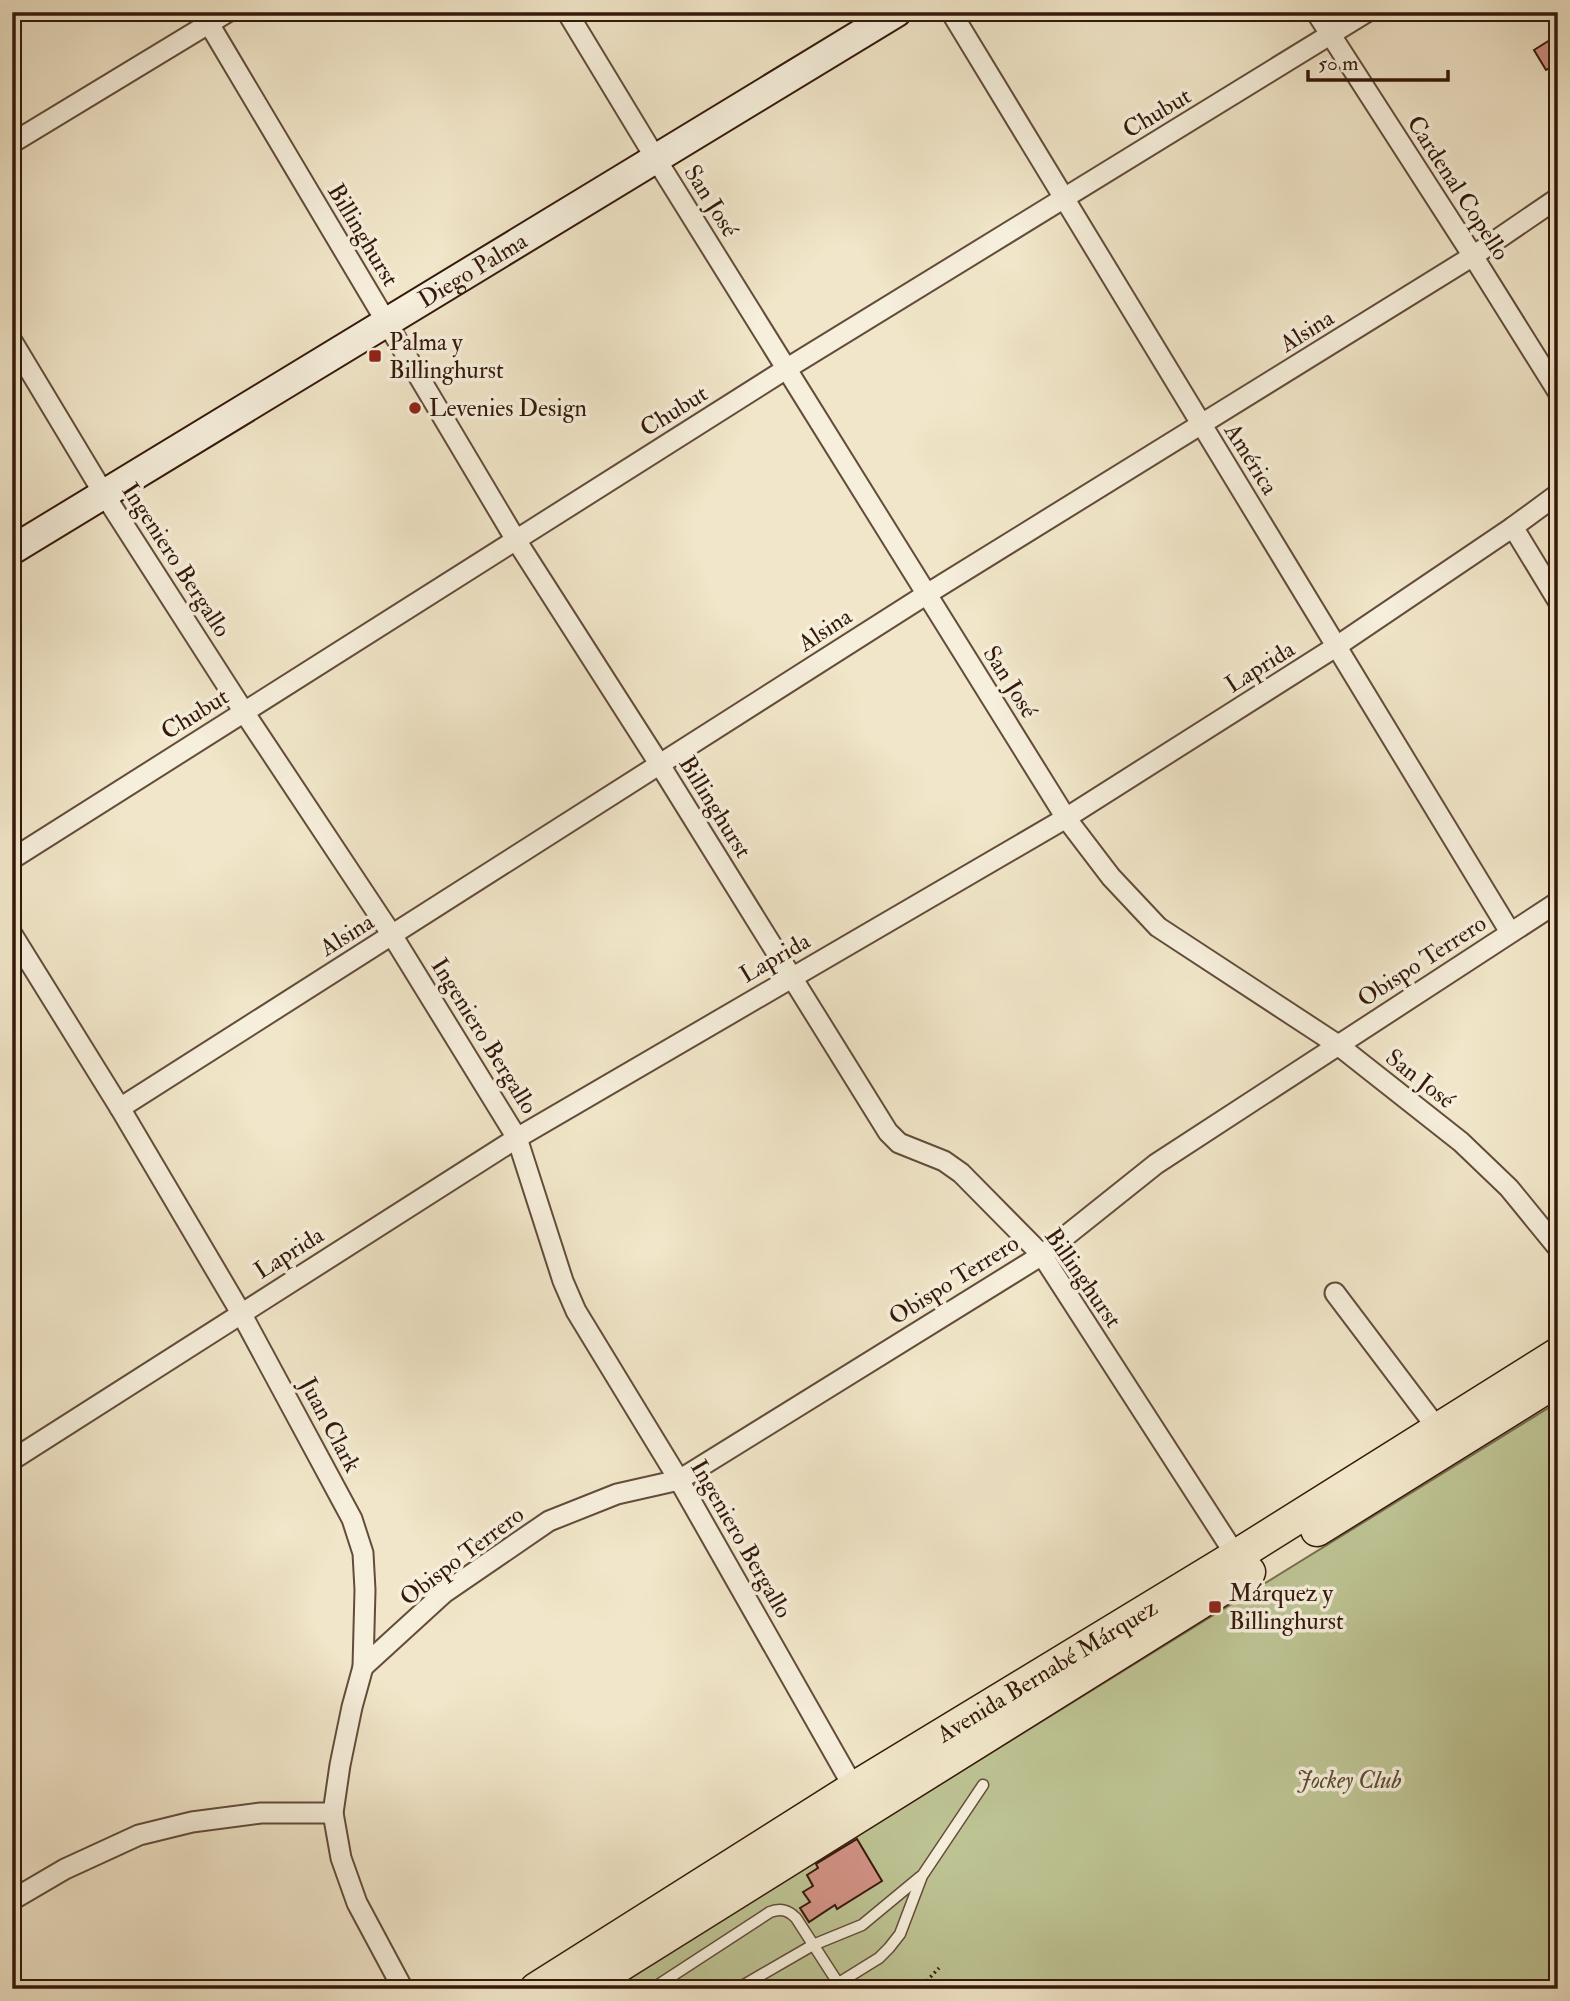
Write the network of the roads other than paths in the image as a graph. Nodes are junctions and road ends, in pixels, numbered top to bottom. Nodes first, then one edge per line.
1 (228, 12) edge
2 (567, 12) edge
3 (897, 12) edge
4 (951, 12) edge
5 (1316, 12) edge
6 (1367, 12) edge
7 (206, 18) edge
8 (1331, 36) junction
9 (12, 143) edge
10 (656, 159) junction
11 (1064, 198) junction
12 (1558, 198) edge
13 (1473, 257) junction
14 (386, 323) junction
15 (12, 341) edge
16 (786, 369) junction
17 (1558, 392) edge
18 (1202, 426) junction
19 (104, 494) junction
20 (1558, 494) edge
21 (1513, 527) junction
22 (516, 540) junction
23 (12, 550) edge
24 (927, 594) junction
25 (1558, 601) edge
26 (1337, 646) junction
27 (244, 712) junction
28 (660, 765) junction
29 (1066, 818) junction
30 (12, 859) edge
31 (1558, 902) edge
32 (1510, 932) junction
33 (12, 934) edge
34 (392, 935) junction
35 (792, 976) junction
36 (1338, 1045) junction
37 (121, 1108) junction
38 (517, 1138) junction
39 (1558, 1248) edge
40 (1042, 1255) junction
41 (1335, 1293) dead end
42 (241, 1313) junction
43 (1558, 1354) edge
44 (1558, 1381) edge
45 (1437, 1428) junction
46 (12, 1460) edge
47 (679, 1480) junction
48 (1242, 1565) junction
49 (363, 1667) junction
50 (983, 1785) dead end
51 (854, 1788) junction
52 (333, 1813) junction
53 (922, 1876) junction
54 (12, 1900) edge
55 (813, 1945) junction
56 (833, 1986) edge
57 (403, 1989) edge
58 (536, 1989) edge
59 (582, 1989) edge
60 (652, 1989) edge
61 (737, 1989) edge

1 - 7 street
2 - 10 street, San José
3 - 10 main road, Diego Palma
4 - 11 street, América
5 - 8 street, Cardenal Copello
6 - 8 street, Chubut
7 - 9 street
7 - 14 street, Billinghurst
8 - 11 street, Chubut
8 - 13 street, Cardenal Copello
10 - 14 main road, Diego Palma
10 - 16 street, San José
11 - 16 street, Chubut
11 - 18 street, América
12 - 13 street, Alsina
13 - 17 street, Cardenal Copello
13 - 18 street, Alsina
14 - 19 main road, Diego Palma
14 - 22 street, Billinghurst
15 - 19 street, Ingeniero Bergallo
16 - 22 street, Chubut
16 - 24 street, San José
18 - 24 street, Alsina
18 - 26 street, América
19 - 23 main road, Diego Palma
19 - 27 street, Ingeniero Bergallo
20 - 21 street, Laprida
21 - 25 street
21 - 26 street, Laprida
22 - 27 street, Chubut
22 - 28 street, Billinghurst
24 - 28 street, Alsina
24 - 29 street, San José
26 - 29 street, Laprida
26 - 32 street, América
27 - 30 street, Chubut
27 - 34 street, Ingeniero Bergallo
28 - 34 street, Alsina
28 - 35 street, Billinghurst
29 - 35 street, Laprida
29 - 36 street, San José
31 - 32 street, Obispo Terrero
32 - 36 street, Obispo Terrero
33 - 37 street, Juan Clark
34 - 37 street, Alsina
34 - 38 street, Ingeniero Bergallo
35 - 38 street, Laprida
35 - 40 street, Billinghurst
36 - 39 street, San José
36 - 40 street, Obispo Terrero
37 - 42 street, Juan Clark
38 - 42 street, Laprida
38 - 47 street, Ingeniero Bergallo
40 - 47 street, Obispo Terrero
40 - 48 street, Billinghurst
41 - 45 street
42 - 46 street, Laprida
42 - 49 street, Juan Clark
43 - 45 main road, Avenida Bernabé Márquez
44 - 48 main road, Avenida Bernabé Márquez
45 - 48 main road, Avenida Bernabé Márquez
47 - 49 street, Obispo Terrero
47 - 51 street, Ingeniero Bergallo
48 - 51 main road, Avenida Bernabé Márquez
48 - 59 main road, Avenida Bernabé Márquez
49 - 52 street, Juan Clark
50 - 53 lane
51 - 58 main road, Avenida Bernabé Márquez
52 - 54 street
52 - 57 street, Juan Clark
53 - 55 lane
53 - 56 lane
55 - 56 lane
55 - 60 lane
55 - 61 lane

